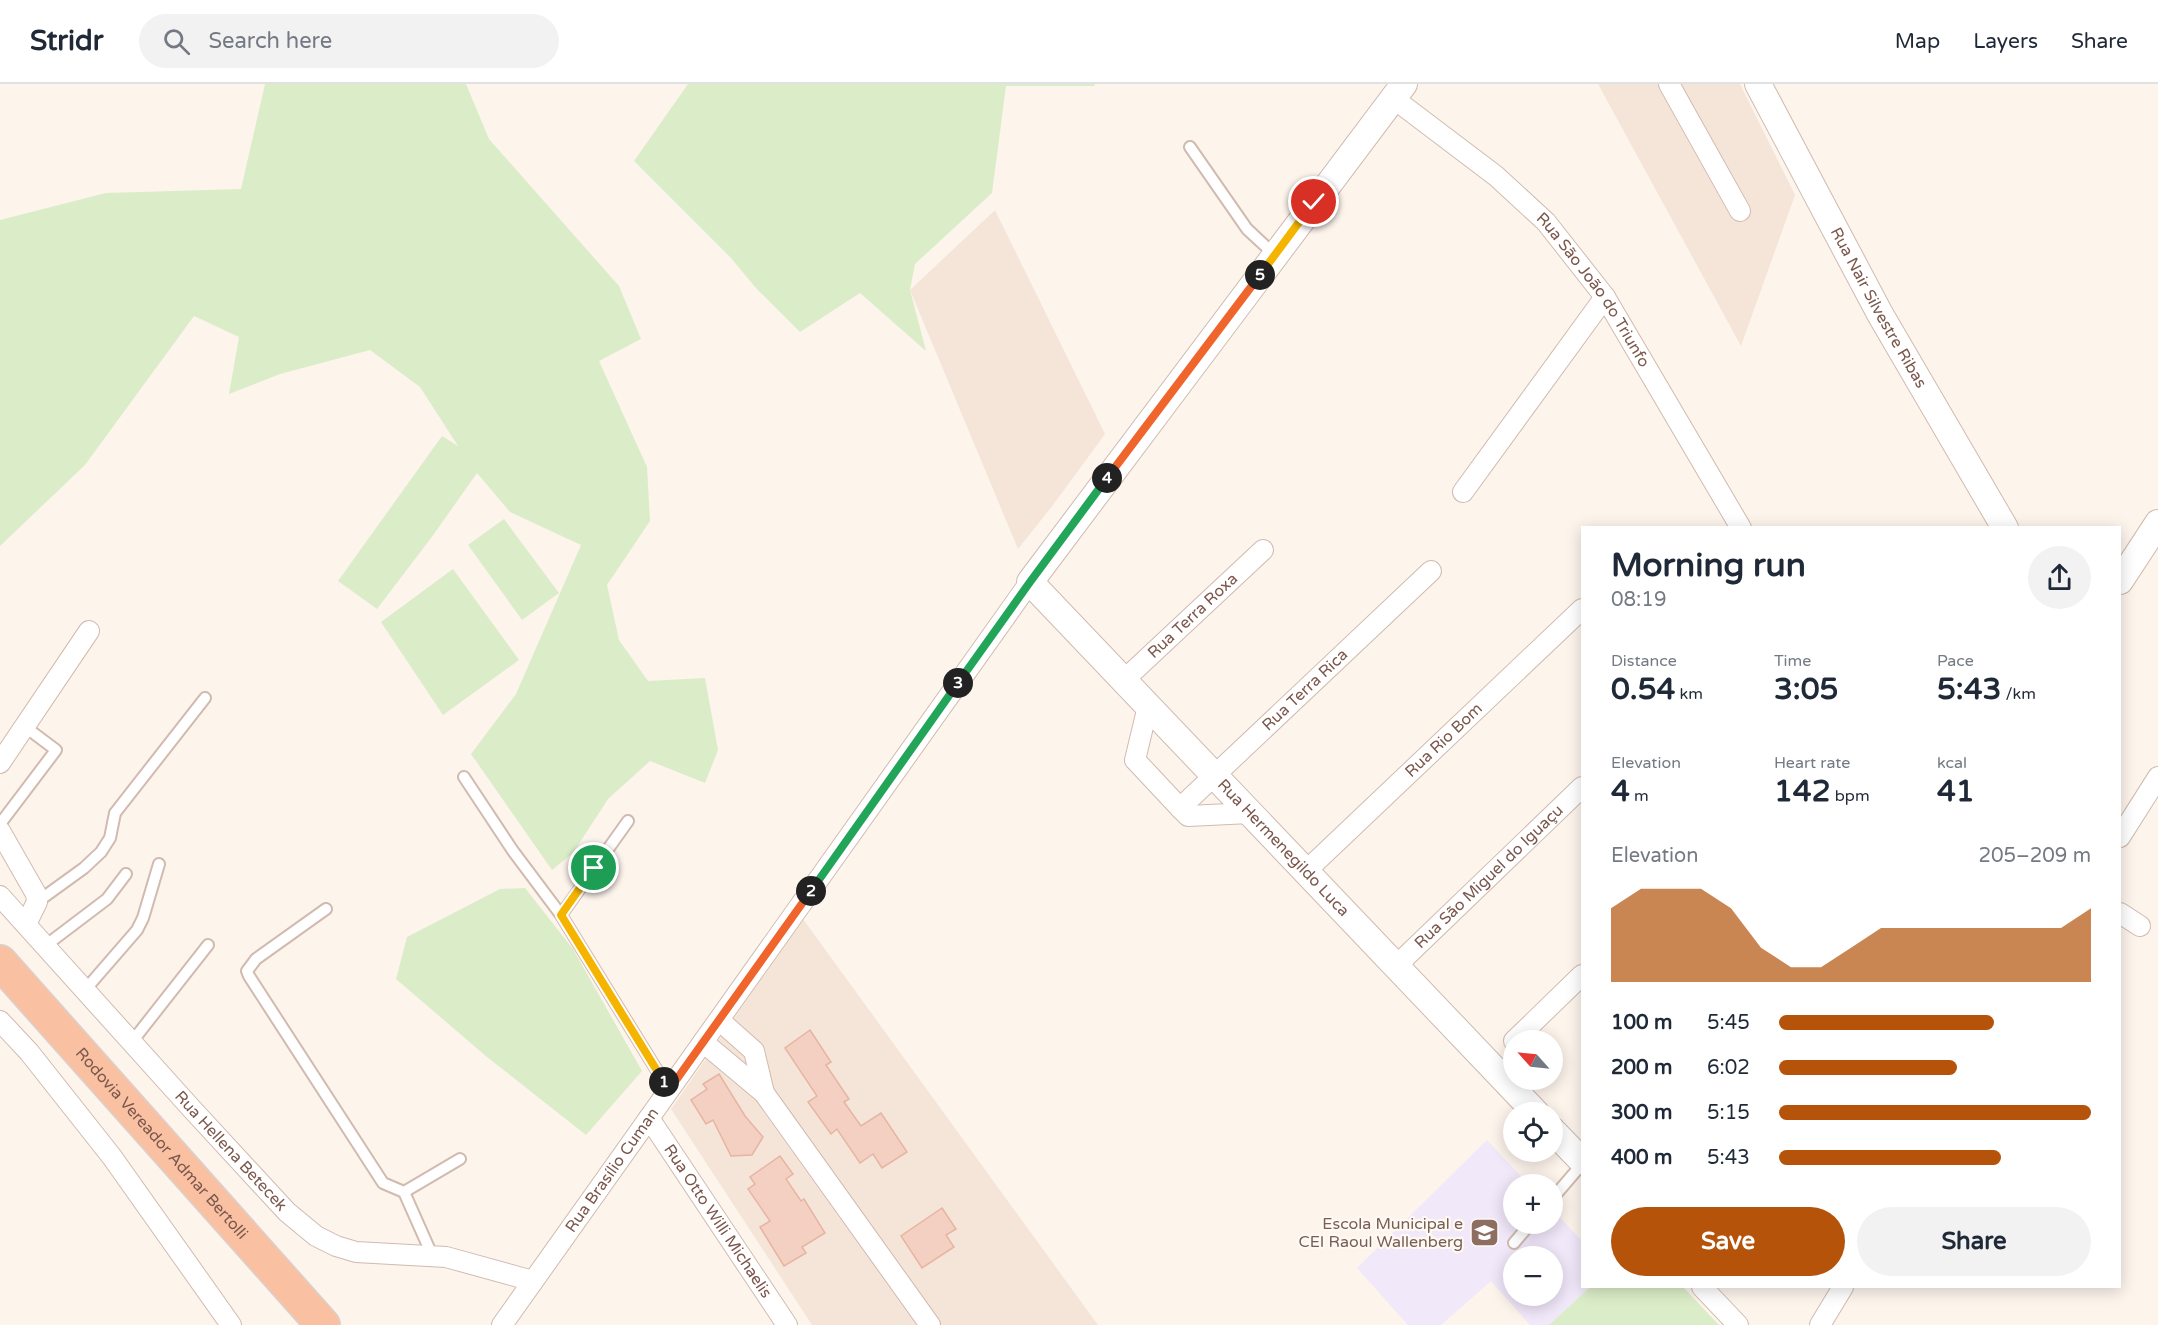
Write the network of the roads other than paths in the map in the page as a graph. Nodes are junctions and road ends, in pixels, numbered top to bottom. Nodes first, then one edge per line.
1 (1669, 84) edge
2 (1758, 84) edge
3 (1399, 91) edge
4 (1190, 147) dead end
5 (1740, 211) dead end
6 (1275, 255) junction
7 (1605, 297) junction
8 (1463, 492) dead end
9 (2158, 523) edge
10 (1740, 526) edge
11 (2004, 526) edge
12 (1263, 550) dead end
13 (1431, 571) dead end
14 (2121, 579) edge
15 (1030, 582) junction
16 (1581, 610) edge
17 (88, 630) dead end
18 (1124, 680) junction
19 (205, 698) dead end
20 (1148, 706) junction
21 (24, 726) junction
22 (0, 763) edge
23 (1215, 776) junction
24 (464, 777) dead end
25 (2158, 777) edge
26 (1581, 788) edge
27 (1180, 808) junction
28 (1250, 813) junction
29 (628, 821) dead end
30 (0, 824) edge
31 (0, 831) edge
32 (2121, 835) edge
33 (159, 864) dead end
34 (1306, 871) junction
35 (126, 874) dead end
36 (0, 896) edge
37 (37, 902) junction
38 (326, 909) dead end
39 (561, 915) junction
40 (2121, 915) edge
41 (26, 924) junction
42 (2140, 926) dead end
43 (208, 945) dead end
44 (45, 946) junction
45 (0, 962) edge
46 (1396, 966) junction
47 (1581, 976) edge
48 (85, 990) junction
49 (719, 1020) junction
50 (0, 1021) edge
51 (1525, 1030) edge
52 (703, 1042) junction
53 (131, 1043) junction
54 (1503, 1052) edge
55 (1490, 1064) junction
56 (669, 1090) junction
57 (764, 1093) junction
58 (1526, 1102) edge
59 (649, 1118) junction
60 (1563, 1142) edge
61 (460, 1159) dead end
62 (1581, 1162) edge
63 (1581, 1164) edge
64 (1563, 1186) edge
65 (404, 1192) junction
66 (1522, 1234) edge
67 (1514, 1243) dead end
68 (432, 1255) junction
69 (533, 1281) junction
70 (1703, 1288) edge
71 (1842, 1288) edge
72 (231, 1325) edge
73 (323, 1325) edge
74 (502, 1325) edge
75 (787, 1325) edge
76 (930, 1325) edge
77 (1738, 1325) edge
78 (1820, 1325) edge

1 - 5 street
2 - 11 street, Rua Nair Silvestre Ribas
3 - 6 street, Rua Brasílio Cuman
3 - 7 street, Rua São João do Triunfo
4 - 6 lane
6 - 15 street, Rua Brasílio Cuman
7 - 8 street
7 - 10 street, Rua São João do Triunfo
9 - 14 street
12 - 18 street, Rua Terra Roxa
13 - 23 street, Rua Terra Rica
15 - 18 street, Rua Hermenegildo Luca
15 - 49 street, Rua Brasílio Cuman
16 - 34 street, Rua Rio Bom
17 - 21 street
18 - 20 street, Rua Hermenegildo Luca
19 - 37 lane
20 - 23 street, Rua Hermenegildo Luca
20 - 27 street
21 - 22 street
21 - 30 lane
23 - 27 street, Rua Terra Rica
23 - 28 street, Rua Hermenegildo Luca
24 - 39 lane
25 - 32 street
26 - 46 street, Rua São Miguel do Iguaçu
27 - 28 street
28 - 34 street, Rua Hermenegildo Luca
29 - 39 lane
31 - 37 street
33 - 48 lane
34 - 46 street, Rua Hermenegildo Luca
35 - 44 lane
36 - 41 street, Rua Hellena Betecek
37 - 41 street
38 - 65 lane
39 - 56 lane
40 - 42 street
41 - 44 street, Rua Hellena Betecek
43 - 53 lane
44 - 48 street, Rua Hellena Betecek
45 - 73 highway, Rodovia Vereador Admar Bertolli
46 - 55 street, Rua Hermenegildo Luca
47 - 51 street
48 - 53 street, Rua Hellena Betecek
49 - 52 street, Rua Brasílio Cuman
49 - 57 street
50 - 72 street
52 - 56 street, Rua Brasílio Cuman
52 - 57 street
53 - 68 street, Rua Hellena Betecek
54 - 55 street
55 - 58 street, Rua Hermenegildo Luca
56 - 59 street, Rua Brasílio Cuman
57 - 76 street
59 - 69 street, Rua Brasílio Cuman
59 - 75 street, Rua Otto Willi Michaelis
60 - 62 street
61 - 65 lane
63 - 64 lane
65 - 68 lane
66 - 67 lane
68 - 69 street, Rua Hellena Betecek
69 - 74 street, Rua Brasílio Cuman
70 - 77 street
71 - 78 street

